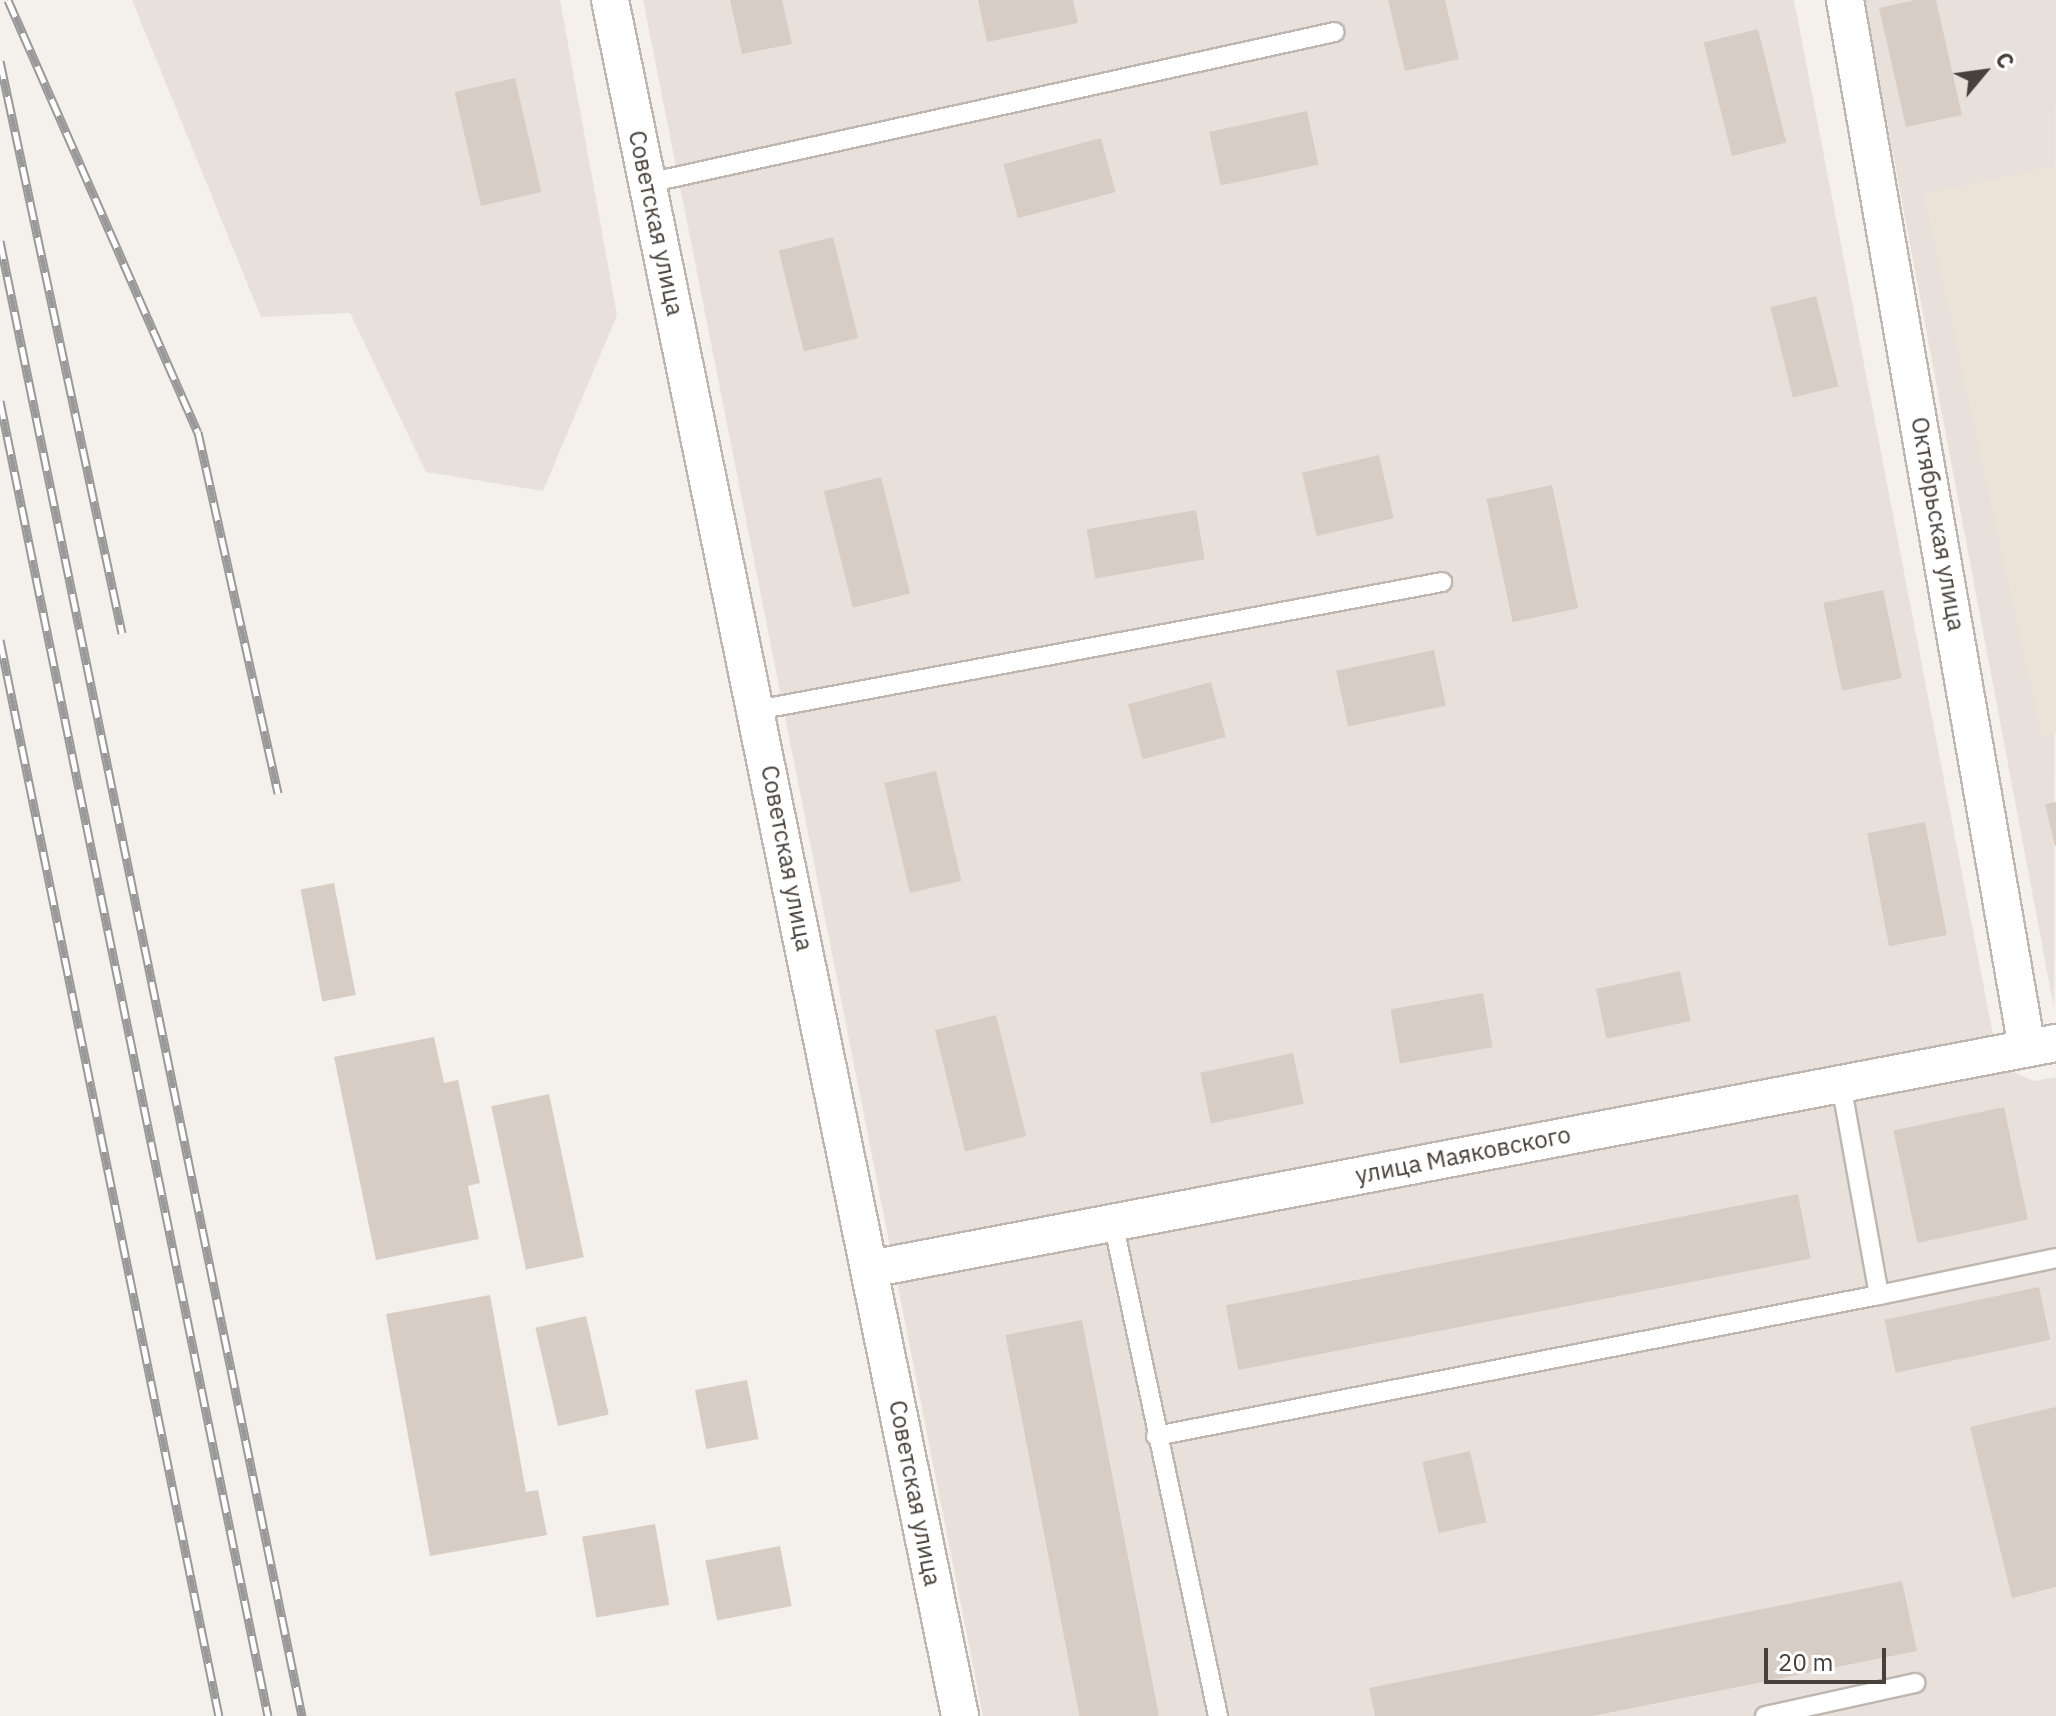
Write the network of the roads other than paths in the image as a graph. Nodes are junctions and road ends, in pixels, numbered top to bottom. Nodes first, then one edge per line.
1 (610, 0) edge
2 (1845, 0) edge
3 (1335, 32) dead end
4 (648, 183) junction
5 (1442, 582) dead end
6 (757, 710) junction
7 (2042, 1045) edge
8 (1841, 1083) junction
9 (1113, 1222) junction
10 (2056, 1258) edge
11 (870, 1269) junction
12 (1879, 1295) junction
13 (1156, 1436) junction
14 (1915, 1683) dead end
15 (960, 1716) edge
16 (1218, 1716) edge
17 (1765, 1716) edge

1 - 4 street, Советская улица
2 - 7 street, Октябрьская улица
3 - 4 lane
4 - 6 street, Советская улица
5 - 6 lane
6 - 11 street, Советская улица
7 - 8 street, улица Маяковского
8 - 9 street, улица Маяковского
8 - 12 lane
9 - 11 street, улица Маяковского
9 - 13 lane
10 - 12 lane
11 - 15 street, Советская улица
12 - 13 lane
13 - 16 lane
14 - 17 lane

